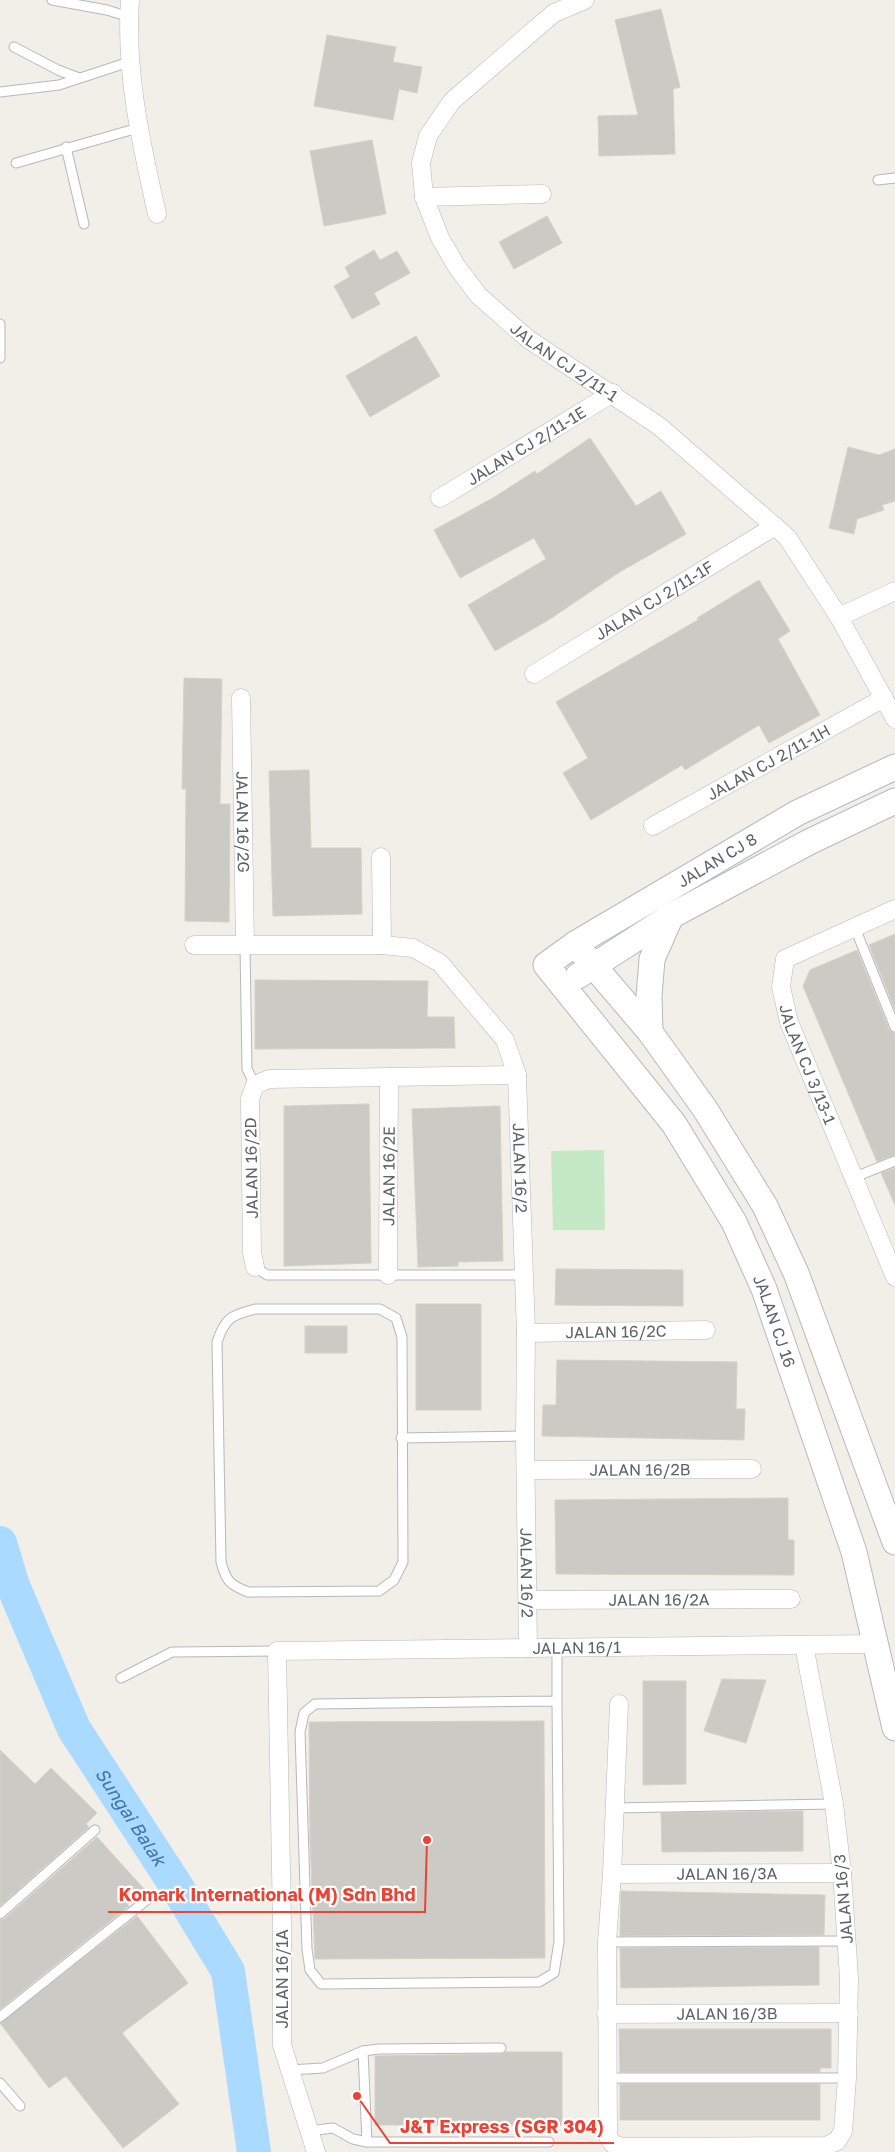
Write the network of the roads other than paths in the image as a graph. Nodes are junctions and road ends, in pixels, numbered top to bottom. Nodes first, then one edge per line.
1 (52, 0) edge
2 (585, 0) edge
3 (129, 8) edge
4 (14, 48) dead end
5 (129, 62) junction
6 (79, 78) junction
7 (0, 92) edge
8 (138, 128) junction
9 (66, 148) junction
10 (16, 162) dead end
11 (895, 178) edge
12 (878, 180) dead end
13 (542, 194) dead end
14 (424, 197) junction
15 (157, 214) dead end
16 (84, 224) dead end
17 (0, 324) edge
18 (0, 358) edge
19 (613, 393) junction
20 (440, 498) dead end
21 (775, 526) junction
22 (895, 591) edge
23 (839, 617) junction
24 (534, 674) dead end
25 (241, 698) dead end
26 (884, 698) junction
27 (895, 718) edge
28 (895, 767) edge
29 (895, 801) edge
30 (653, 826) dead end
31 (381, 857) dead end
32 (895, 910) edge
33 (671, 916) junction
34 (855, 928) junction
35 (575, 944) junction
36 (194, 945) dead end
37 (382, 945) junction
38 (245, 946) junction
39 (546, 965) joint
40 (592, 966) junction
41 (564, 986) junction
42 (895, 1027) edge
43 (650, 1032) junction
44 (517, 1075) junction
45 (389, 1077) junction
46 (262, 1082) junction
47 (895, 1161) edge
48 (855, 1177) junction
49 (254, 1267) joint
50 (388, 1275) junction
51 (525, 1275) junction
52 (895, 1277) edge
53 (706, 1330) dead end
54 (526, 1333) junction
55 (525, 1436) junction
56 (401, 1438) junction
57 (752, 1468) dead end
58 (526, 1470) junction
59 (895, 1541) edge
60 (791, 1599) dead end
61 (528, 1600) junction
62 (877, 1644) junction
63 (804, 1645) junction
64 (528, 1648) junction
65 (557, 1648) junction
66 (277, 1651) junction
67 (121, 1678) dead end
68 (557, 1701) junction
69 (620, 1704) dead end
70 (895, 1728) edge
71 (834, 1804) junction
72 (615, 1808) junction
73 (95, 1830) dead end
74 (842, 1873) junction
75 (612, 1874) junction
76 (148, 1899) dead end
77 (0, 1914) edge
78 (847, 1941) junction
79 (606, 1942) junction
80 (849, 2013) junction
81 (606, 2014) junction
82 (0, 2017) edge
83 (501, 2048) dead end
84 (363, 2051) junction
85 (289, 2070) junction
86 (607, 2078) junction
87 (847, 2078) junction
88 (0, 2083) edge
89 (20, 2106) dead end
90 (309, 2131) junction
91 (366, 2142) junction
92 (548, 2142) dead end
93 (316, 2152) edge

1 - 3 lane
2 - 14 street, JALAN CJ 2/11-1
3 - 5 street
4 - 6 lane
5 - 6 lane
5 - 8 street
6 - 7 lane
8 - 9 lane
8 - 15 street
9 - 10 lane
9 - 16 lane
11 - 12 lane
13 - 14 street
14 - 19 street, JALAN CJ 2/11-1
17 - 18 lane
19 - 20 street, JALAN CJ 2/11-1E
19 - 21 street, JALAN CJ 2/11-1
21 - 23 street, JALAN CJ 2/11-1
21 - 24 street, JALAN CJ 2/11-1F
22 - 23 street
23 - 26 street, JALAN CJ 2/11-1
25 - 38 street, JALAN 16/2G
26 - 27 street, JALAN CJ 2/11-1
26 - 30 street, JALAN CJ 2/11-1H
28 - 35 street, JALAN CJ 8
29 - 33 street, JALAN CJ 8
31 - 37 street
32 - 34 street, JALAN CJ 3/13-1
33 - 40 street, JALAN CJ 8
33 - 43 street
34 - 42 lane
34 - 48 street, JALAN CJ 3/13-1
35 - 39 street, JALAN CJ 8
35 - 40 street
36 - 38 street, JALAN 16/2
37 - 38 street, JALAN 16/2
37 - 44 street, JALAN 16/2
38 - 46 lane
39 - 41 street, JALAN CJ 16
40 - 41 street, JALAN CJ 8
40 - 43 street
41 - 62 street, JALAN CJ 16
43 - 59 street
44 - 45 street
44 - 51 street, JALAN 16/2
45 - 46 street
45 - 50 street, JALAN 16/2E
46 - 49 street, JALAN 16/2D
47 - 48 lane
48 - 52 street, JALAN CJ 3/13-1
49 - 50 lane
50 - 51 lane
51 - 54 street, JALAN 16/2
53 - 54 street, JALAN 16/2C
54 - 55 street, JALAN 16/2
55 - 56 lane
55 - 58 street, JALAN 16/2
56 - 56 lane
57 - 58 street, JALAN 16/2B
58 - 61 street, JALAN 16/2
60 - 61 street, JALAN 16/2A
61 - 64 street, JALAN 16/2
62 - 63 street, JALAN 16/1
62 - 70 street, JALAN CJ 16
63 - 65 street, JALAN 16/1
63 - 71 street, JALAN 16/3
64 - 65 street, JALAN 16/1
64 - 66 street, JALAN 16/1
65 - 68 lane
66 - 67 lane
66 - 85 street, JALAN 16/1A
68 - 68 lane
69 - 72 street
71 - 72 lane
71 - 74 street, JALAN 16/3
72 - 75 street
73 - 77 lane
74 - 75 street, JALAN 16/3A
74 - 78 street, JALAN 16/3
75 - 79 street
76 - 82 lane
78 - 79 lane
78 - 80 street, JALAN 16/3
79 - 81 street
80 - 81 street, JALAN 16/3B
80 - 87 street, JALAN 16/3
81 - 86 street
83 - 84 lane
84 - 85 lane
84 - 91 lane
85 - 90 street, JALAN 16/1A
86 - 87 lane
86 - 87 street, JALAN 16/3
88 - 89 lane
90 - 91 lane
90 - 93 street, JALAN 16/1A
91 - 92 lane

